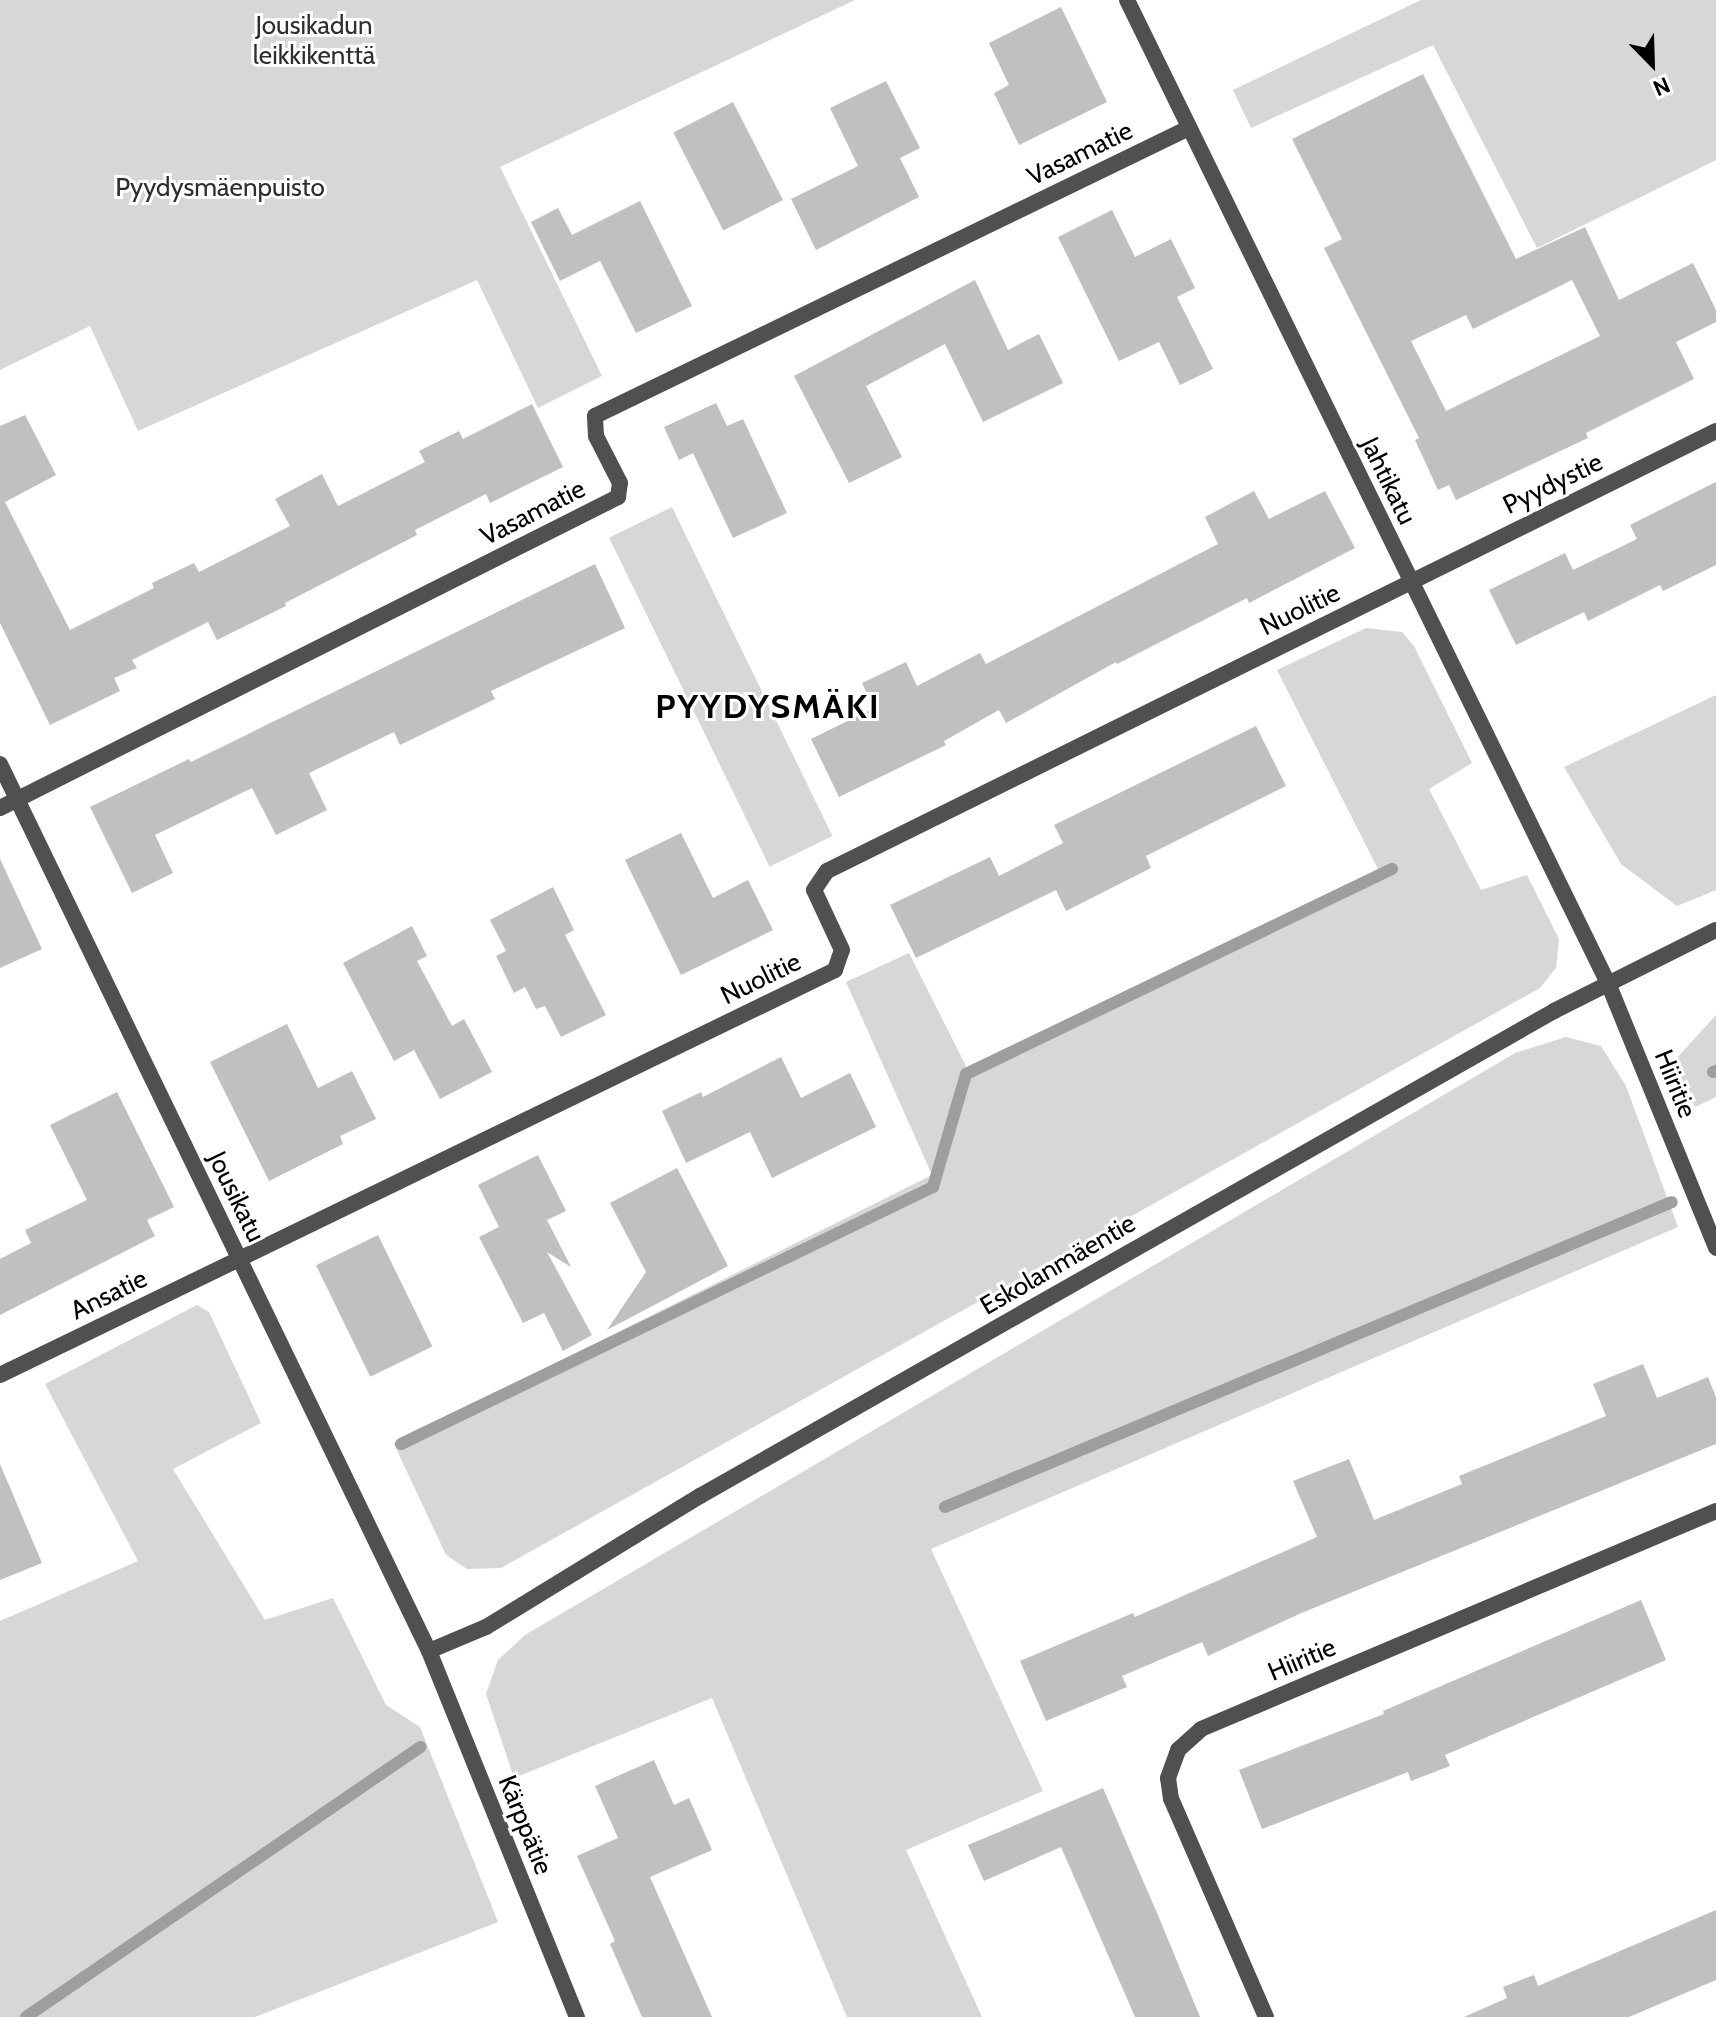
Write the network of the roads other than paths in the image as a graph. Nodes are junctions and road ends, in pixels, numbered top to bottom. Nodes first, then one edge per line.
1 (1127, 0) edge
2 (1189, 128) junction
3 (1716, 431) edge
4 (1411, 581) junction
5 (0, 764) edge
6 (18, 801) junction
7 (0, 808) edge
8 (1716, 930) edge
9 (1608, 983) junction
10 (1716, 1248) edge
11 (238, 1257) junction
12 (0, 1375) edge
13 (1716, 1511) edge
14 (429, 1651) junction
15 (577, 2017) edge
16 (1266, 2017) edge

1 - 2 street, Jahtikatu
2 - 4 street, Jahtikatu
2 - 6 street, Vasamatie
3 - 4 street, Pyydystie
4 - 9 street, Jahtikatu
4 - 11 street, Nuolitie
5 - 6 street, Jousikatu
6 - 7 street
6 - 11 street, Jousikatu
8 - 9 street, Eskolanmäentie
9 - 10 street, Hiiritie
9 - 14 street, Eskolanmäentie
11 - 12 street, Ansatie
11 - 14 street, Jousikatu
13 - 16 street, Hiiritie
14 - 15 street, Kärppätie

